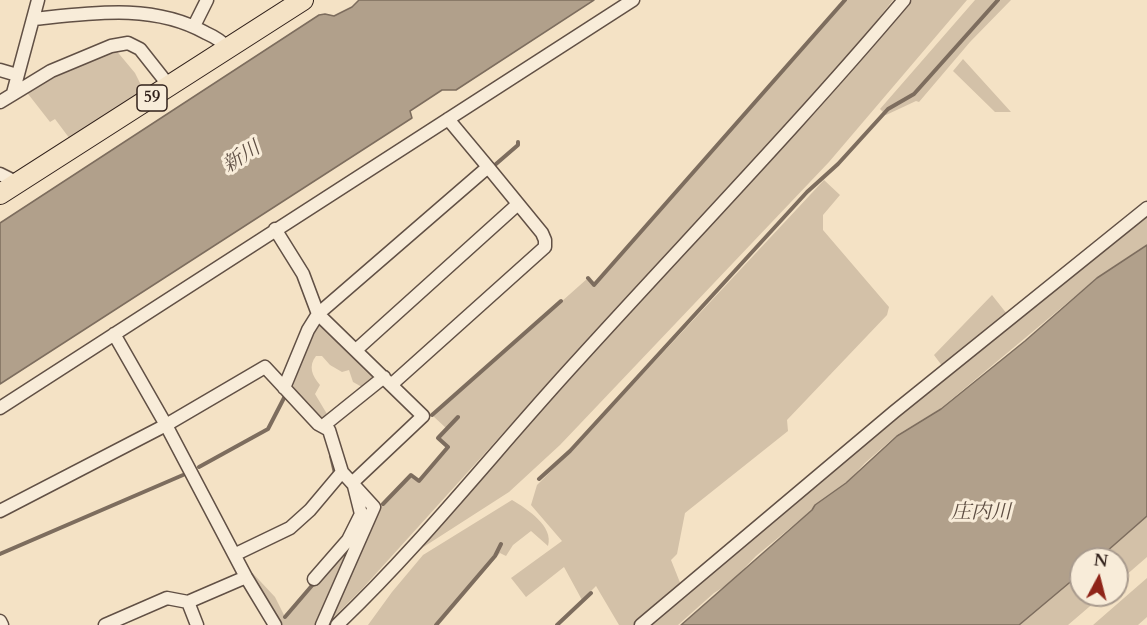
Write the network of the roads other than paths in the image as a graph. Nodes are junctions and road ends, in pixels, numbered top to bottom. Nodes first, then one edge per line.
1 (38, 0) edge
2 (207, 0) edge
3 (303, 0) edge
4 (633, 0) edge
5 (904, 0) edge
6 (33, 19) junction
7 (194, 26) junction
8 (229, 49) junction
9 (0, 70) edge
10 (17, 75) junction
11 (170, 87) junction
12 (13, 93) junction
13 (0, 102) edge
14 (448, 119) junction
15 (488, 166) junction
16 (0, 174) edge
17 (18, 183) junction
18 (0, 194) edge
19 (518, 204) junction
20 (1147, 208) edge
21 (275, 229) junction
22 (318, 314) junction
23 (114, 334) junction
24 (356, 350) junction
25 (387, 381) junction
26 (284, 388) junction
27 (0, 408) edge
28 (166, 424) junction
29 (323, 426) junction
30 (342, 472) junction
31 (353, 484) junction
32 (0, 511) edge
33 (236, 554) junction
34 (246, 577) junction
35 (314, 579) dead end
36 (188, 602) junction
37 (0, 621) edge
38 (119, 622) edge
39 (2, 625) edge
40 (105, 625) edge
41 (197, 625) edge
42 (275, 625) edge
43 (322, 625) edge
44 (337, 625) edge
45 (641, 625) edge

1 - 6 street
2 - 7 street
3 - 8 main road, 59
4 - 14 street
5 - 44 street
6 - 7 street
6 - 10 street
7 - 8 street
8 - 11 main road, 59
9 - 10 street
10 - 12 street
11 - 12 street
11 - 17 main road, 59
12 - 13 street
14 - 15 street
14 - 21 street
15 - 19 street
15 - 22 street
16 - 17 street
17 - 18 main road, 59
19 - 24 street
19 - 25 street
20 - 45 street
21 - 22 street
21 - 23 street
22 - 24 street
22 - 26 street
23 - 27 street
23 - 28 street
24 - 25 street
25 - 29 street
25 - 31 street
26 - 28 street
26 - 29 street
28 - 32 street
28 - 33 street
29 - 30 street
30 - 31 street
30 - 33 street
31 - 35 street
31 - 43 street
33 - 34 street
34 - 36 street
34 - 42 street
36 - 38 street
36 - 41 street
37 - 39 street
38 - 40 street

